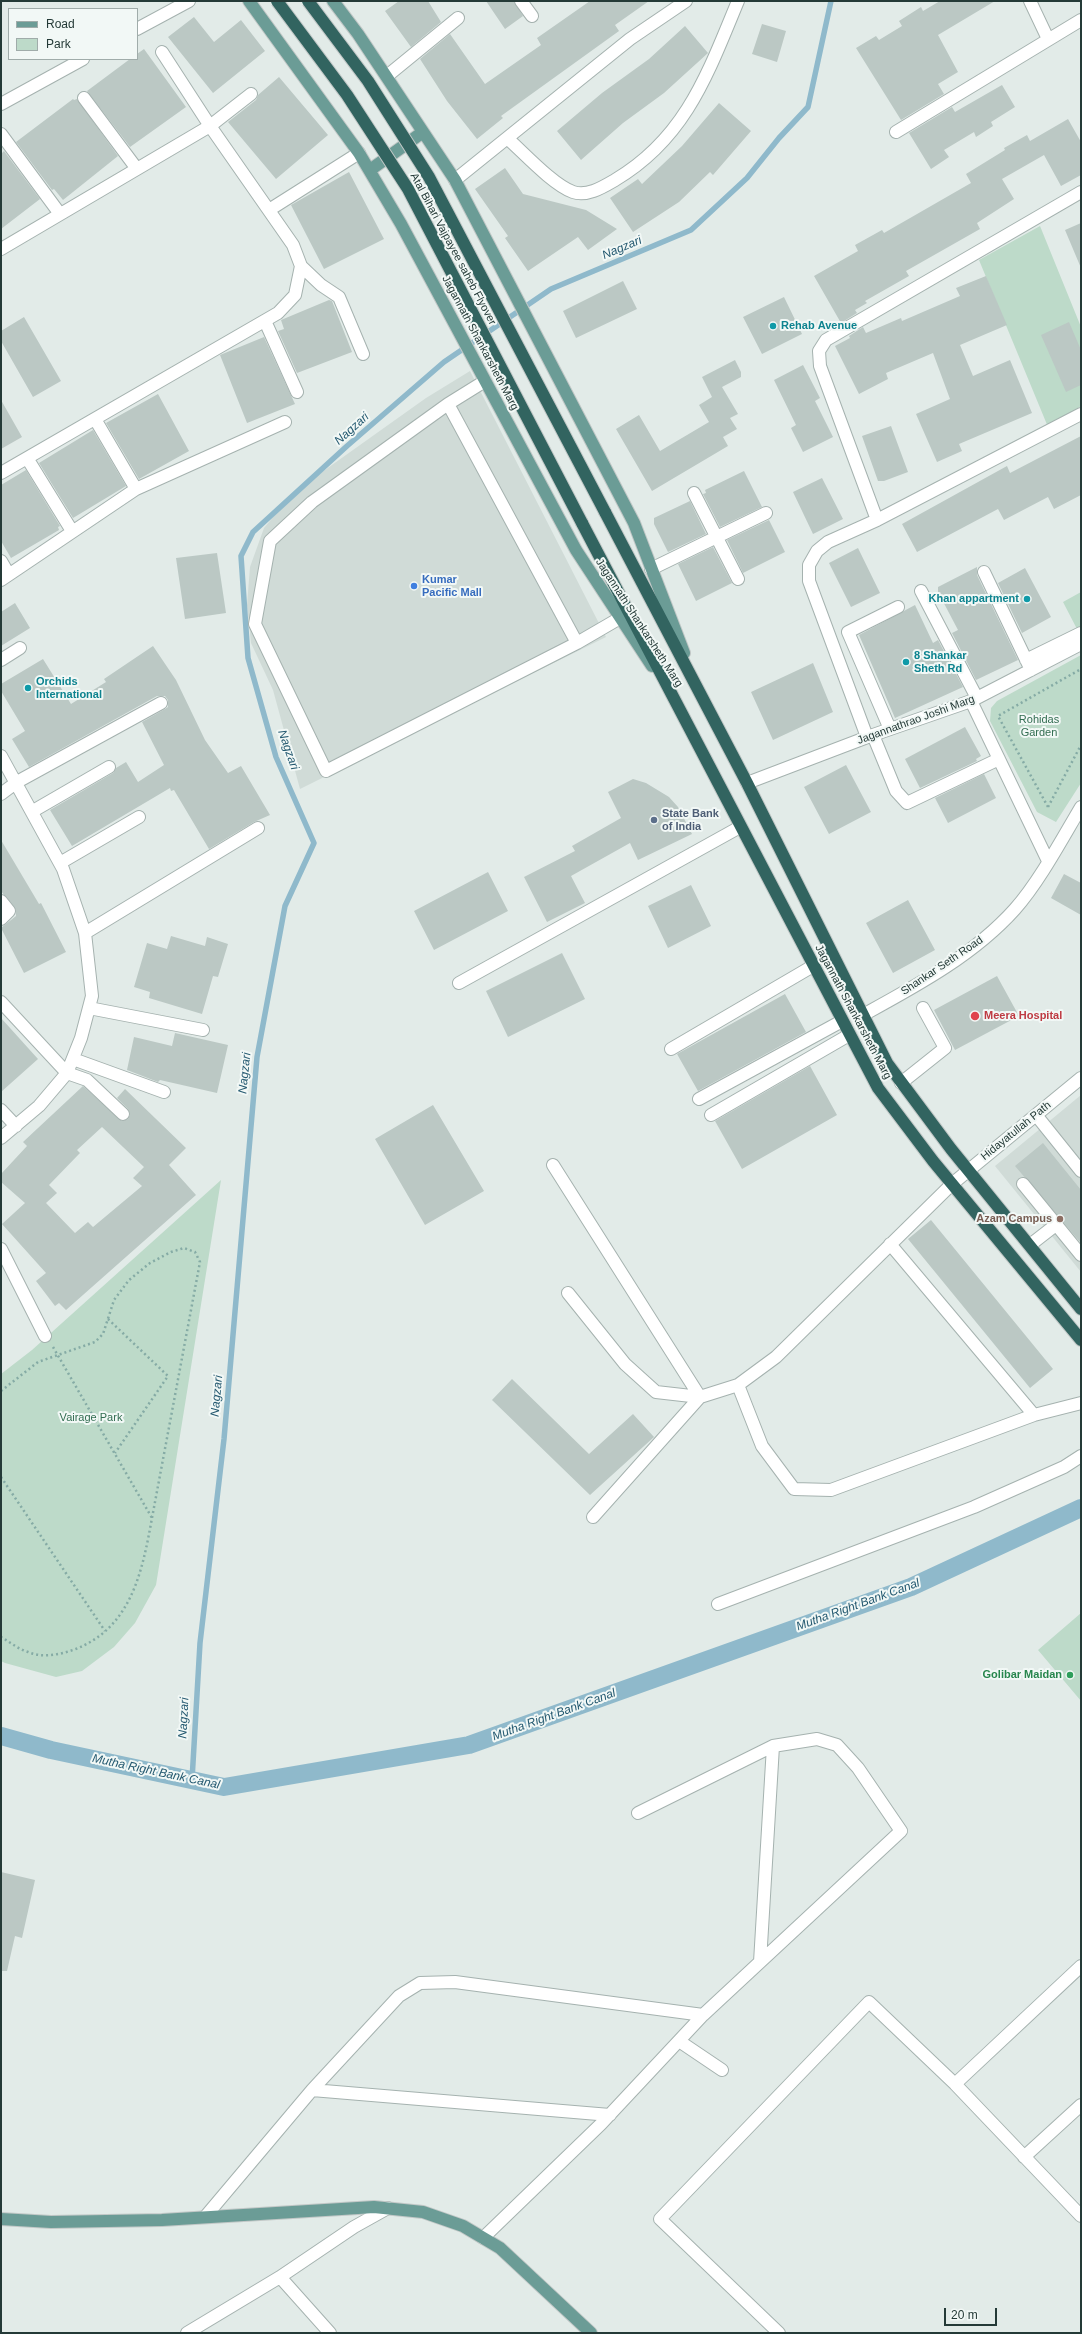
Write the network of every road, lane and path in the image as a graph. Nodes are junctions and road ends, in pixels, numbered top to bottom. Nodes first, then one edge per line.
1 (189, 1) edge
2 (248, 1) edge
3 (277, 1) edge
4 (308, 1) edge
5 (333, 1) edge
6 (521, 1) edge
7 (686, 1) edge
8 (738, 1) edge
9 (1030, 1) edge
10 (532, 16) dead end
11 (458, 18) dead end
12 (1081, 20) edge
13 (138, 28) edge
14 (1048, 39) junction
15 (162, 52) dead end
16 (81, 60) edge
17 (387, 76) junction
18 (251, 94) dead end
19 (84, 98) dead end
20 (1, 104) edge
21 (210, 126) junction
22 (423, 132) junction
23 (896, 132) dead end
24 (1, 134) edge
25 (507, 138) junction
26 (359, 152) junction
27 (137, 169) junction
28 (370, 170) junction
29 (455, 180) junction
30 (1081, 192) edge
31 (269, 210) junction
32 (60, 214) junction
33 (1, 249) edge
34 (301, 266) junction
35 (265, 321) junction
36 (363, 354) dead end
37 (485, 381) junction
38 (298, 392) dead end
39 (448, 404) junction
40 (1081, 414) edge
41 (95, 419) junction
42 (285, 422) dead end
43 (27, 458) junction
44 (1, 473) edge
45 (136, 489) junction
46 (694, 492) dead end
47 (604, 512) joint
48 (766, 513) dead end
49 (877, 520) junction
50 (582, 523) joint
51 (72, 531) junction
52 (716, 537) junction
53 (1, 561) edge
54 (651, 569) junction
55 (984, 572) dead end
56 (5, 576) edge
57 (738, 579) dead end
58 (921, 590) dead end
59 (898, 607) dead end
60 (620, 618) junction
61 (1081, 634) edge
62 (576, 643) junction
63 (1081, 644) edge
64 (20, 648) dead end
65 (1, 660) edge
66 (1028, 665) junction
67 (1081, 669) edge
68 (699, 692) junction
69 (974, 700) junction
70 (161, 703) dead end
71 (677, 704) junction
72 (890, 729) junction
73 (870, 736) junction
74 (1081, 745) edge
75 (1, 756) edge
76 (999, 759) junction
77 (110, 767) dead end
78 (17, 782) junction
79 (747, 783) junction
80 (1, 794) edge
81 (1081, 807) edge
82 (33, 811) junction
83 (138, 818) dead end
84 (740, 826) junction
85 (258, 828) dead end
86 (1048, 861) junction
87 (60, 863) junction
88 (1, 901) edge
89 (1, 919) edge
90 (86, 933) junction
91 (813, 966) junction
92 (459, 983) dead end
93 (3, 1008) edge
94 (89, 1008) junction
95 (923, 1008) dead end
96 (863, 1014) junction
97 (842, 1021) junction
98 (203, 1030) dead end
99 (849, 1035) junction
100 (671, 1049) dead end
101 (73, 1059) junction
102 (67, 1073) junction
103 (1081, 1078) edge
104 (899, 1080) junction
105 (878, 1088) junction
106 (164, 1092) dead end
107 (699, 1099) dead end
108 (1, 1110) edge
109 (123, 1114) dead end
110 (711, 1115) dead end
111 (1036, 1115) junction
112 (16, 1126) junction
113 (1, 1138) edge
114 (553, 1165) dead end
115 (968, 1170) junction
116 (1081, 1171) edge
117 (952, 1184) junction
118 (1023, 1184) dead end
119 (1057, 1224) junction
120 (890, 1244) junction
121 (1030, 1245) junction
122 (1, 1249) edge
123 (1081, 1255) edge
124 (568, 1293) dead end
125 (1081, 1309) edge
126 (108, 1319) junction
127 (45, 1336) dead end
128 (1081, 1340) edge
129 (58, 1354) junction
130 (738, 1385) junction
131 (1, 1391) edge
132 (700, 1397) junction
133 (1081, 1403) edge
134 (1034, 1415) junction
135 (115, 1453) junction
136 (1081, 1456) edge
137 (1, 1477) edge
138 (593, 1517) dead end
139 (152, 1518) junction
140 (718, 1604) dead end
141 (106, 1631) junction
142 (1, 1637) edge
143 (773, 1746) junction
144 (638, 1813) dead end
145 (760, 1962) junction
146 (1081, 1966) edge
147 (703, 2015) junction
148 (679, 2041) junction
149 (722, 2070) dead end
150 (955, 2084) junction
151 (312, 2090) junction
152 (1081, 2105) edge
153 (610, 2115) junction
154 (1024, 2157) junction
155 (388, 2208) junction
156 (1081, 2216) edge
157 (205, 2217) junction
158 (1, 2219) edge
159 (483, 2238) junction
160 (280, 2277) junction
161 (187, 2333) edge
162 (330, 2333) edge
163 (591, 2333) edge
164 (778, 2333) edge

1 - 13 street
2 - 26 main road, Jagannath Shankarsheth Marg
3 - 50 highway, Atal Bihari Vajpayee saheb Flyover, bridge
4 - 47 highway, Atal Bihari Vajpayee saheb Flyover, bridge
5 - 17 main road, Jagannath Shankarsheth Marg
6 - 10 street
7 - 25 street
8 - 25 street
9 - 14 street
11 - 17 street
12 - 14 street
14 - 23 street
15 - 21 street
16 - 20 street
17 - 22 main road, Jagannath Shankarsheth Marg
18 - 21 street
19 - 27 street
21 - 27 street
21 - 31 street
22 - 28 main road
22 - 29 main road, Jagannath Shankarsheth Marg
24 - 32 street
25 - 29 street
26 - 28 main road, Jagannath Shankarsheth Marg
26 - 31 street
27 - 32 street
28 - 37 main road, Jagannath Shankarsheth Marg
29 - 54 main road, Jagannath Shankarsheth Marg
30 - 49 street
31 - 34 street
32 - 33 street
34 - 35 street
34 - 36 street
35 - 38 street
35 - 41 street
37 - 39 street
37 - 60 main road, Jagannath Shankarsheth Marg
39 - 62 street
39 - 62 street
40 - 49 street
41 - 43 street
41 - 45 street
42 - 45 street
43 - 44 street
43 - 51 street
45 - 51 street
46 - 52 street
47 - 68 highway, Jagannath Shankarsheth Marg
48 - 52 street
49 - 73 street
50 - 71 highway, Jagannath Shankarsheth Marg
51 - 56 street
52 - 54 street
52 - 57 street
53 - 56 street
54 - 68 main road, Jagannath Shankarsheth Marg
55 - 66 street
58 - 69 street
59 - 72 street
60 - 62 street
60 - 71 main road, Jagannath Shankarsheth Marg
61 - 66 street
63 - 66 street, Jagannathrao Joshi Marg
64 - 65 street
66 - 69 street, Jagannathrao Joshi Marg
67 - 74 path
68 - 79 highway, Jagannath Shankarsheth Marg
69 - 72 street, Jagannathrao Joshi Marg
69 - 76 street
70 - 78 street
71 - 84 highway, Jagannath Shankarsheth Marg
72 - 73 street, Jagannathrao Joshi Marg
73 - 76 street
73 - 79 street, Jagannathrao Joshi Marg
75 - 78 street
76 - 86 street
77 - 82 street
78 - 80 street
78 - 82 street
79 - 96 highway, Jagannath Shankarsheth Marg
81 - 86 street, Shankar Seth Road
82 - 87 street
83 - 87 street
84 - 91 highway, Jagannath Shankarsheth Marg
84 - 92 street
85 - 90 street
86 - 96 street, Shankar Seth Road
87 - 90 street
88 - 89 street
90 - 94 street
91 - 97 highway, Jagannath Shankarsheth Marg
91 - 100 street
93 - 102 street
94 - 98 street
94 - 101 street
95 - 104 street
96 - 104 highway, Jagannath Shankarsheth Marg
97 - 99 highway, Jagannath Shankarsheth Marg
97 - 107 street
99 - 105 highway, Jagannath Shankarsheth Marg
99 - 110 street
101 - 102 street
101 - 106 street
102 - 109 street
102 - 112 street
103 - 111 street, Hidayatullah Path
104 - 105 highway
104 - 115 highway, Jagannath Shankarsheth Marg
105 - 117 highway, Jagannath Shankarsheth Marg
108 - 112 street
111 - 115 street, Hidayatullah Path
111 - 116 street
112 - 113 street
114 - 132 street
115 - 117 street, Hidayatullah Path
115 - 121 highway, Jagannath Shankarsheth Marg
117 - 120 street, Hidayatullah Path
117 - 128 highway, Jagannath Shankarsheth Marg
118 - 119 street
119 - 121 street
119 - 123 street
120 - 130 street, Hidayatullah Path
120 - 134 street
121 - 125 highway, Jagannath Shankarsheth Marg
122 - 127 street
124 - 132 street
126 - 129 path
126 - 135 path
126 - 139 path
129 - 131 path
129 - 135 path
130 - 132 street, Hidayatullah Path
130 - 134 street
132 - 138 street
133 - 134 street
135 - 139 path
136 - 140 street
137 - 141 path
139 - 141 path
141 - 142 path
143 - 144 street
143 - 145 street
143 - 145 street
145 - 147 street
146 - 150 street
147 - 148 street
147 - 151 street
148 - 149 street
148 - 153 street
150 - 154 street
150 - 164 street
151 - 153 street
151 - 157 street
152 - 154 street
153 - 159 street
154 - 156 street
155 - 157 main road
155 - 159 main road
155 - 160 street
157 - 158 main road
159 - 163 main road
160 - 161 street
160 - 162 street

